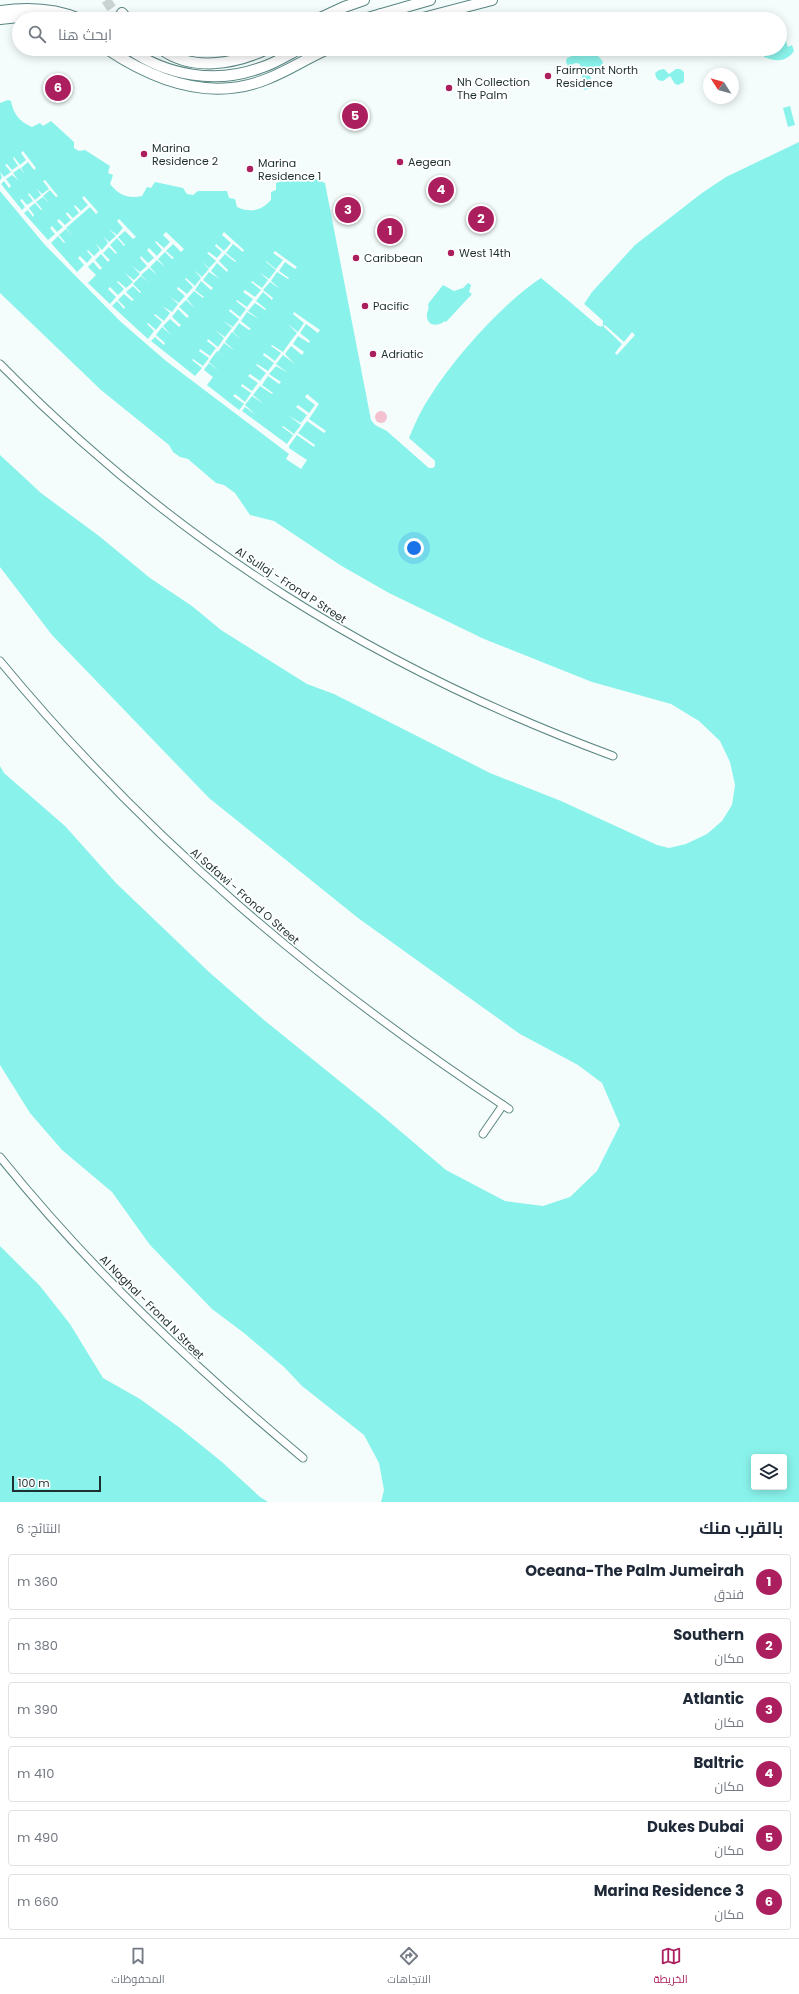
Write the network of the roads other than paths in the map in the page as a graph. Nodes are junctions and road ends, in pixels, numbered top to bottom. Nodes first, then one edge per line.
1 (364, 0) edge
2 (430, 0) edge
3 (492, 0) edge
4 (0, 11) edge
5 (60, 12) edge
6 (333, 12) edge
7 (386, 12) edge
8 (446, 12) edge
9 (12, 18) edge
10 (0, 19) edge
11 (12, 23) edge
12 (0, 25) edge
13 (118, 56) edge
14 (125, 56) edge
15 (140, 56) edge
16 (177, 56) edge
17 (247, 56) edge
18 (285, 56) edge
19 (314, 56) edge
20 (148, 73) junction
21 (0, 364) edge
22 (0, 661) edge
23 (613, 756) dead end
24 (483, 1134) dead end
25 (0, 1157) edge
26 (303, 1458) dead end

1 - 6 main road
2 - 7 main road
3 - 8 main road
4 - 5 main road
9 - 10 main road
11 - 12 main road
13 - 20 main road
14 - 20 main road
15 - 18 main road
16 - 17 main road
19 - 20 main road
21 - 23 street, Al Sullaj - Frond P Street
22 - 24 street, Al Safawi - Frond O Street
25 - 26 street, Al Naghal - Frond N Street

